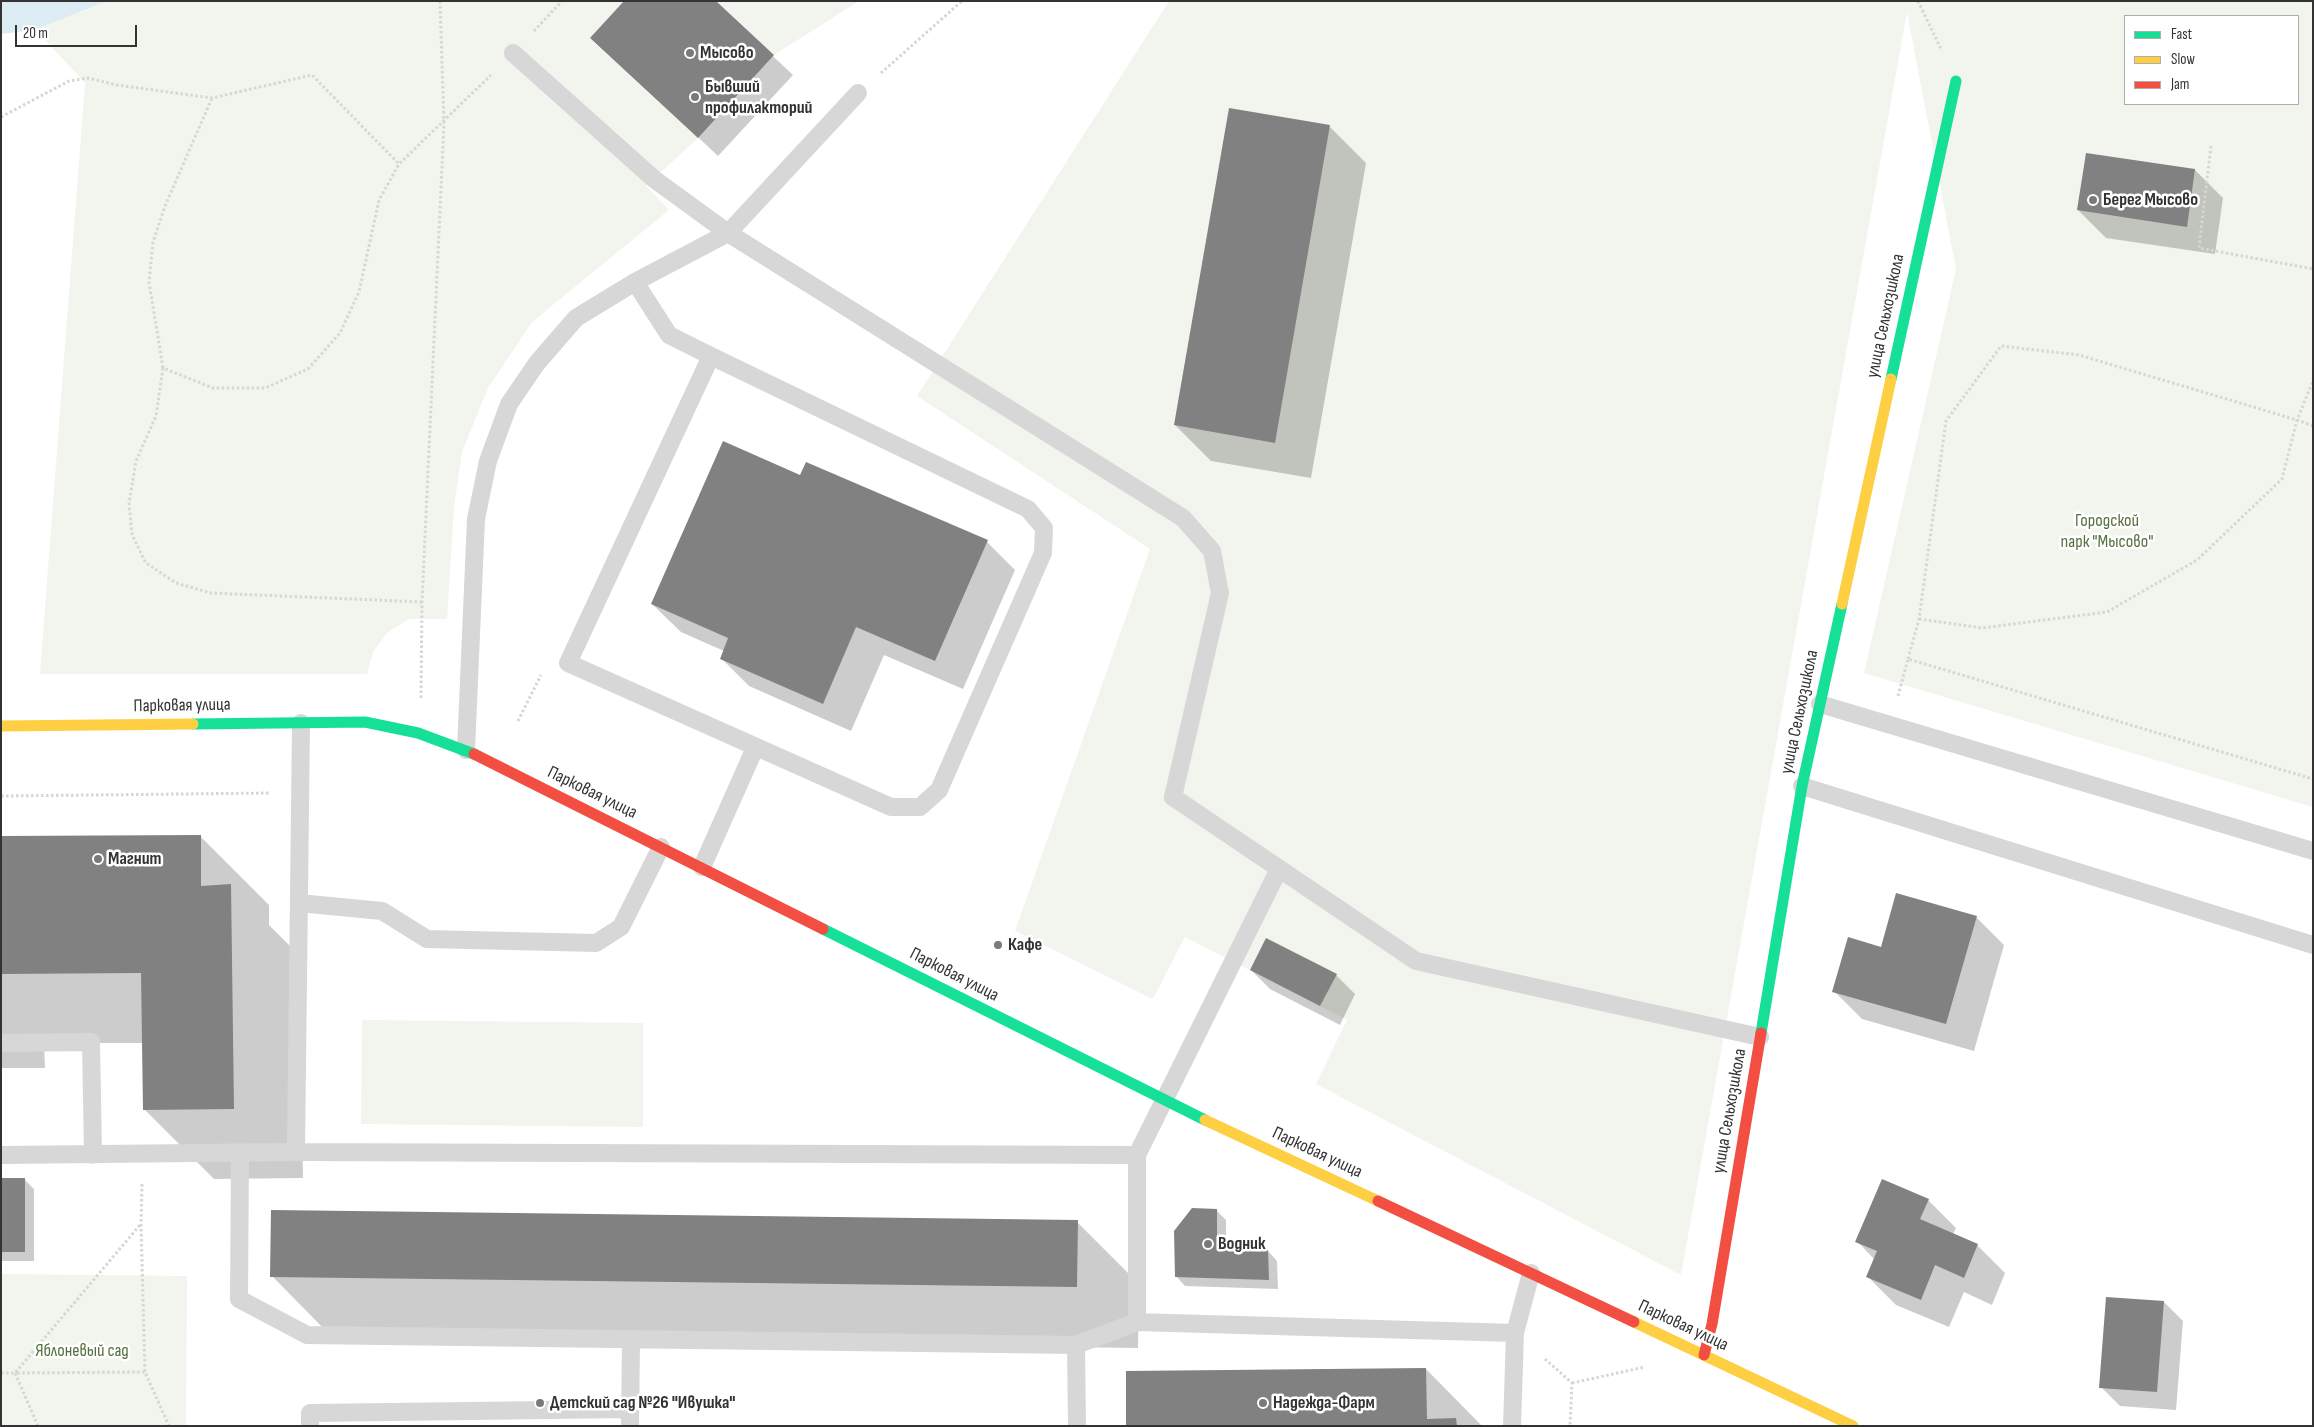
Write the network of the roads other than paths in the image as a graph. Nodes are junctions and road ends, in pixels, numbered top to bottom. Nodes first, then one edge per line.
1 (513, 53) road end
2 (1956, 81) road end
3 (858, 94) road end
4 (728, 233) junction
5 (635, 282) junction
6 (711, 356) junction
7 (1820, 704) junction
8 (301, 722) junction
9 (1, 726) edge
10 (756, 748) junction
11 (466, 750) junction
12 (1802, 786) junction
13 (660, 847) junction
14 (2313, 851) edge
15 (702, 867) junction
16 (1280, 869) junction
17 (299, 902) junction
18 (2313, 944) edge
19 (1760, 1037) junction
20 (1, 1043) edge
21 (1165, 1100) junction
22 (240, 1152) junction
23 (296, 1152) junction
24 (1, 1155) edge
25 (93, 1155) junction
26 (1137, 1155) junction
27 (1531, 1274) junction
28 (1136, 1322) junction
29 (1515, 1332) junction
30 (631, 1339) junction
31 (1076, 1345) junction
32 (1704, 1355) junction
33 (630, 1418) edge
34 (310, 1426) edge
35 (1077, 1426) edge
36 (1512, 1426) edge
37 (1853, 1426) edge

1 - 4 lane
2 - 7 street, улица Сельхозшкола
3 - 4 lane
4 - 5 lane
4 - 16 lane
5 - 6 lane
5 - 11 lane
6 - 10 lane
6 - 10 lane
7 - 12 street, улица Сельхозшкола
7 - 14 lane
8 - 9 street, Парковая улица
8 - 11 street, Парковая улица
8 - 17 lane
10 - 15 lane
11 - 13 street, Парковая улица
12 - 18 lane
12 - 19 street, улица Сельхозшкола
13 - 15 street, Парковая улица
13 - 17 lane
15 - 21 street, Парковая улица
16 - 19 lane
16 - 21 lane
17 - 23 lane
19 - 32 street, улица Сельхозшкола
20 - 25 lane
21 - 26 lane
21 - 27 street, Парковая улица
22 - 23 lane
22 - 25 lane
22 - 30 lane
23 - 26 lane
24 - 25 lane
26 - 28 lane
27 - 29 lane
27 - 32 street, Парковая улица
28 - 29 lane
28 - 31 lane
29 - 36 lane
30 - 31 lane
30 - 33 lane
31 - 35 lane
32 - 37 street, Парковая улица
33 - 34 lane

